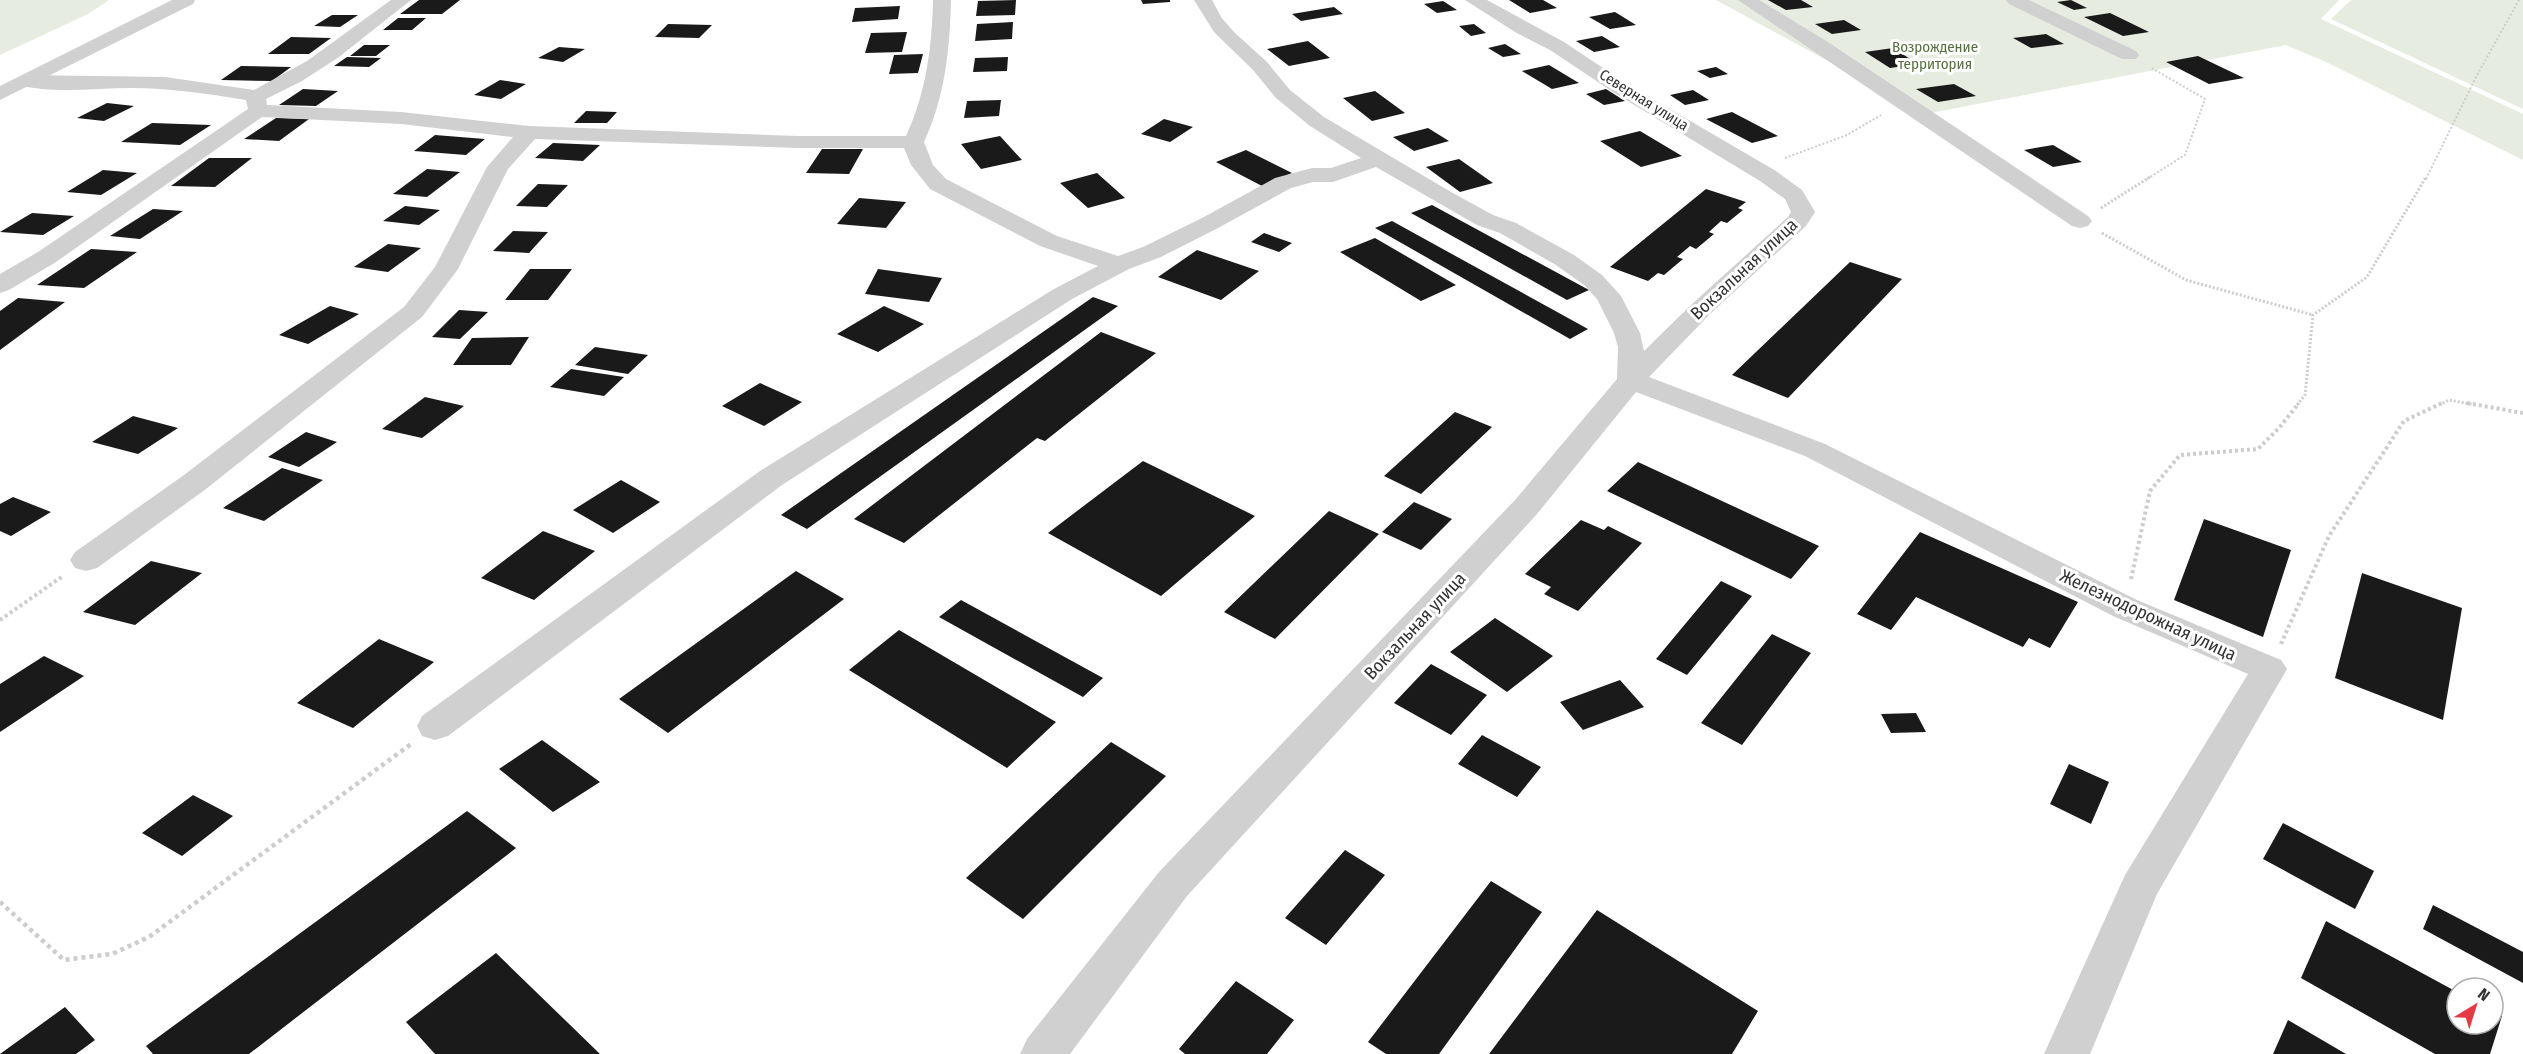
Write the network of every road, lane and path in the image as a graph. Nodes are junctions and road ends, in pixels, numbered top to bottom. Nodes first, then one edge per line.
1 (186, 0) edge
2 (402, 0) edge
3 (942, 0) edge
4 (1203, 0) edge
5 (1474, 0) edge
6 (1747, 0) edge
7 (2015, 0) edge
8 (2519, 0) edge
9 (2129, 55) joint
10 (26, 81) junction
11 (0, 94) edge
12 (1900, 100) junction
13 (257, 104) junction
14 (529, 132) junction
15 (913, 142) junction
16 (1378, 159) junction
17 (1768, 176) junction
18 (1803, 212) joint
19 (2080, 221) junction
20 (1120, 264) junction
21 (0, 285) edge
22 (2313, 315) junction
23 (1631, 380) junction
24 (2523, 413) edge
25 (86, 560) joint
26 (2125, 608) junction
27 (0, 620) edge
28 (2270, 669) junction
29 (435, 726) joint
30 (0, 902) edge
31 (1043, 1054) edge
32 (2067, 1054) edge

1 - 10 street
2 - 13 street
3 - 15 street
4 - 16 street
5 - 17 street, Северная улица
6 - 12 street
7 - 9 street
8 - 22 path
9 - 19 path
10 - 11 street
10 - 13 street
12 - 17 path
12 - 19 street
13 - 14 street
13 - 21 street
14 - 15 street
14 - 25 street
15 - 20 street
16 - 20 street
16 - 23 street
17 - 18 street, Северная улица
18 - 23 street, Вокзальная улица
19 - 22 path
20 - 29 street
22 - 26 path
23 - 26 street, Железнодорожная улица
23 - 31 street, Вокзальная улица
24 - 28 path
25 - 27 path
26 - 28 street, Железнодорожная улица
28 - 32 street
29 - 30 path

